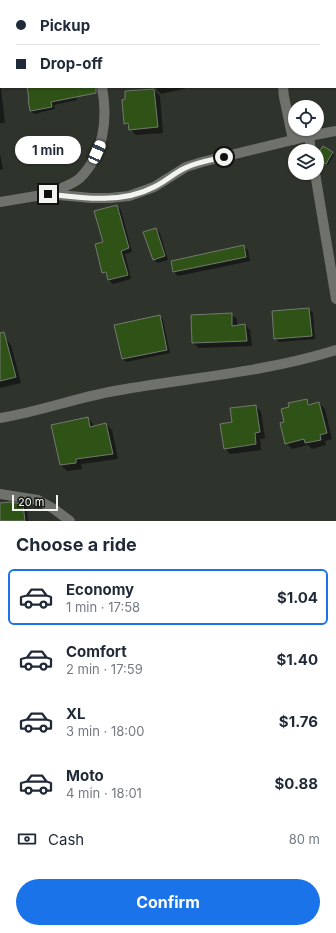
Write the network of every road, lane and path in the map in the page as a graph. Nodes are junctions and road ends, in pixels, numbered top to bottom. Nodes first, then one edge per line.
1 (102, 88) edge
2 (283, 88) edge
3 (336, 131) edge
4 (324, 133) edge
5 (309, 136) joint
6 (293, 140) junction
7 (310, 144) edge
8 (316, 180) edge
9 (48, 194) junction
10 (0, 202) edge
11 (336, 299) edge
12 (336, 350) edge
13 (0, 418) edge
14 (0, 494) edge
15 (70, 521) edge

1 - 9 street
2 - 6 street
3 - 4 street
5 - 6 street
5 - 7 street
6 - 9 street
8 - 11 street
9 - 10 street
12 - 13 street
14 - 15 street

